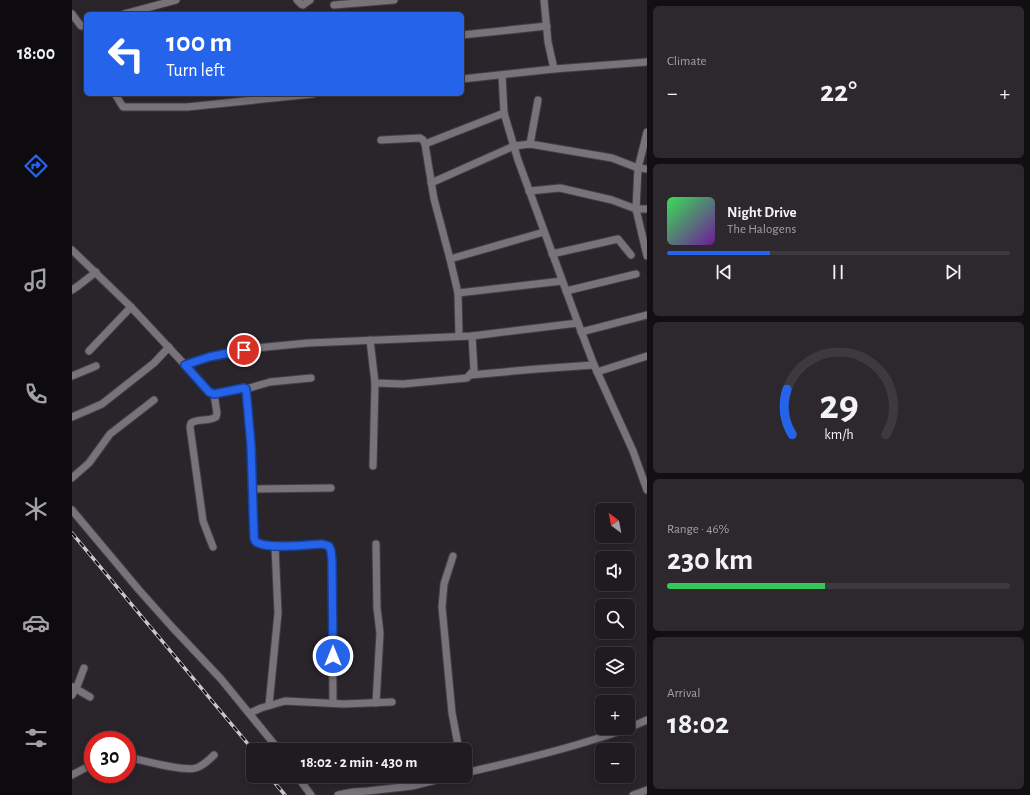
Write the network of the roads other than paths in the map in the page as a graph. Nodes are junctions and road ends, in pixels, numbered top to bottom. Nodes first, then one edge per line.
1 (176, 0) edge
2 (297, 0) edge
3 (310, 0) edge
4 (394, 0) edge
5 (544, 0) edge
6 (334, 5) dead end
7 (131, 12) edge
8 (72, 14) edge
9 (547, 26) junction
10 (84, 27) edge
11 (464, 35) edge
12 (647, 62) edge
13 (554, 69) junction
14 (502, 75) junction
15 (464, 79) edge
16 (116, 96) edge
17 (294, 96) edge
18 (538, 100) dead end
19 (504, 113) junction
20 (647, 132) edge
21 (381, 140) dead end
22 (425, 144) junction
23 (530, 144) junction
24 (514, 146) junction
25 (638, 168) junction
26 (647, 169) edge
27 (431, 183) junction
28 (529, 191) junction
29 (636, 209) junction
30 (647, 209) edge
31 (544, 232) junction
32 (72, 250) edge
33 (647, 253) edge
34 (552, 254) junction
35 (631, 255) dead end
36 (450, 258) junction
37 (96, 272) junction
38 (636, 274) dead end
39 (562, 281) junction
40 (72, 290) edge
41 (566, 291) junction
42 (458, 293) junction
43 (131, 306) junction
44 (647, 315) edge
45 (578, 324) junction
46 (581, 332) junction
47 (459, 336) junction
48 (472, 336) junction
49 (370, 340) junction
50 (169, 347) junction
51 (89, 351) dead end
52 (647, 356) edge
53 (185, 365) junction
54 (96, 366) dead end
55 (596, 369) junction
56 (470, 375) junction
57 (72, 376) edge
58 (311, 378) dead end
59 (375, 383) junction
60 (246, 389) junction
61 (214, 394) junction
62 (154, 400) dead end
63 (72, 417) edge
64 (373, 466) dead end
65 (72, 478) edge
66 (646, 481) edge
67 (331, 488) dead end
68 (252, 489) junction
69 (647, 490) edge
70 (72, 510) edge
71 (376, 544) dead end
72 (275, 546) junction
73 (213, 547) dead end
74 (452, 556) dead end
75 (84, 668) dead end
76 (73, 690) edge
77 (90, 697) dead end
78 (392, 702) dead end
79 (333, 703) junction
80 (376, 703) junction
81 (269, 705) junction
82 (250, 714) junction
83 (647, 720) edge
84 (273, 743) edge
85 (458, 743) edge
86 (214, 755) dead end
87 (136, 759) edge
88 (84, 769) edge
89 (472, 771) edge
90 (72, 776) edge
91 (302, 783) edge
92 (424, 783) edge
93 (647, 790) edge
94 (311, 795) edge
95 (338, 795) edge
96 (633, 795) edge

1 - 7 street
2 - 3 street
4 - 6 street
5 - 9 street
8 - 10 street
9 - 11 street
9 - 13 street
12 - 13 street
13 - 14 street
14 - 15 street
14 - 19 street
16 - 17 street
18 - 23 street
19 - 22 street
19 - 24 street
20 - 25 street
21 - 22 street
22 - 27 street
23 - 24 street
23 - 25 street
24 - 27 street
24 - 28 street
25 - 26 street
25 - 29 street
27 - 36 street
28 - 29 street
28 - 31 street
29 - 30 street
29 - 33 street
31 - 34 street
31 - 36 street
32 - 37 street
34 - 35 street
34 - 39 street
36 - 42 street
37 - 40 street
37 - 43 street
38 - 41 street
39 - 41 street
39 - 42 street
41 - 45 street
42 - 47 street
43 - 50 street
43 - 51 street
44 - 46 street
45 - 46 street
45 - 48 street
46 - 55 street
47 - 48 street
47 - 49 street
48 - 56 street
49 - 53 street
49 - 59 street
50 - 53 street
50 - 63 street
52 - 55 street
53 - 61 street
54 - 57 street
55 - 56 street
55 - 66 street
56 - 59 street
58 - 60 street
59 - 64 street
60 - 61 street
60 - 68 street
61 - 73 street
62 - 65 street
66 - 69 street
67 - 68 street
68 - 72 street
70 - 82 street
71 - 80 street
72 - 79 street
72 - 81 street
74 - 85 street
75 - 76 street
76 - 77 street
78 - 80 street
79 - 80 street
79 - 81 street
81 - 82 street
82 - 84 street
83 - 89 street
86 - 87 street
88 - 90 street
91 - 94 street
92 - 95 street
93 - 96 street

